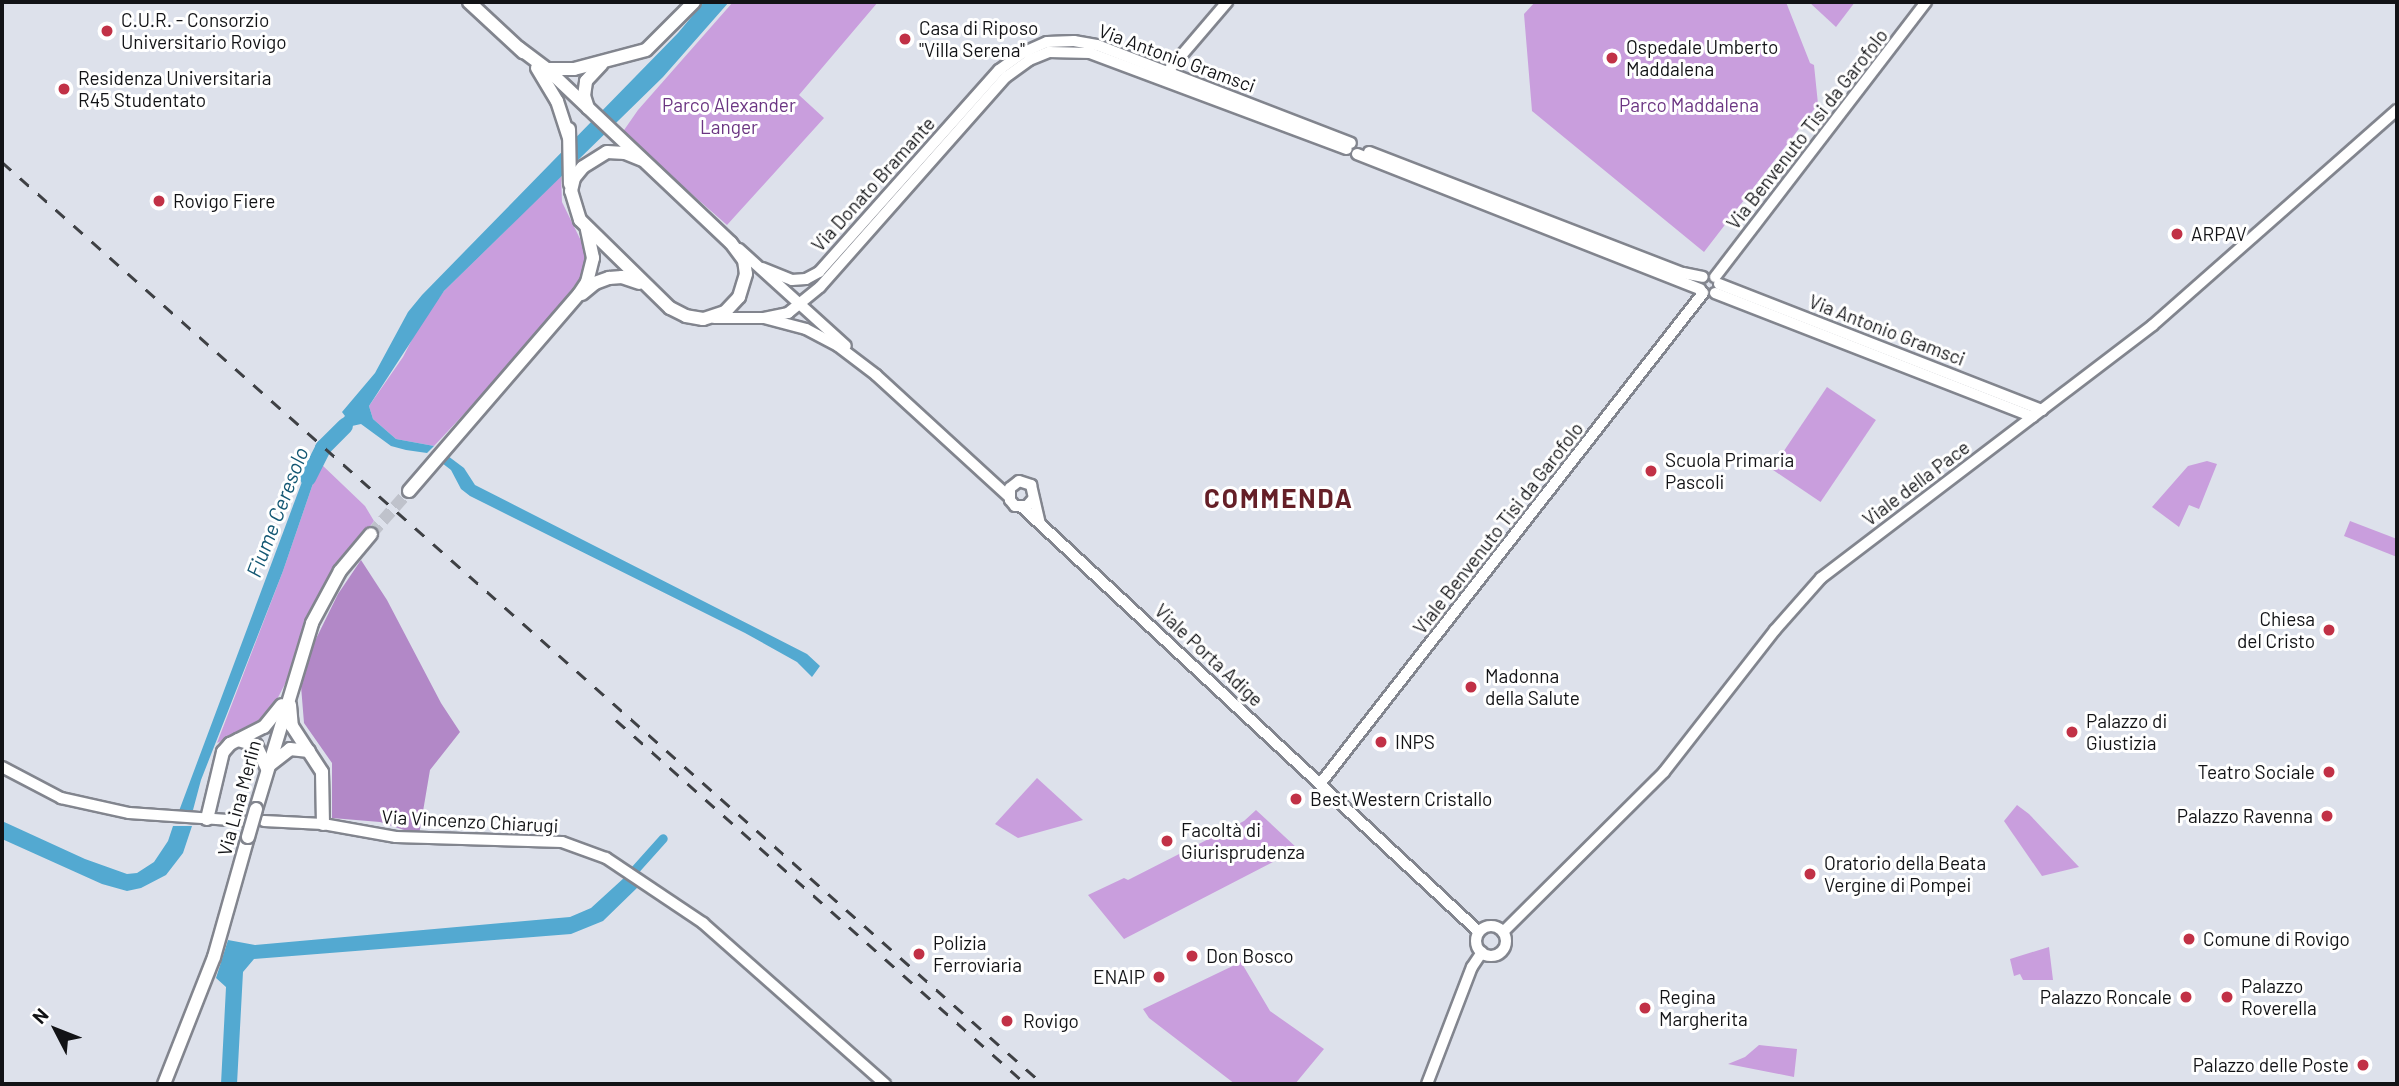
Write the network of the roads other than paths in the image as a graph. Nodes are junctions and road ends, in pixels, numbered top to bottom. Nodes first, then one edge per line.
1 (468, 2) edge
2 (694, 2) edge
3 (1227, 2) edge
4 (1926, 2) edge
5 (519, 48) junction
6 (604, 62) junction
7 (547, 69) junction
8 (575, 69) junction
9 (1001, 76) junction
10 (1164, 76) junction
11 (566, 89) junction
12 (588, 108) junction
13 (2397, 110) edge
14 (569, 137) junction
15 (1353, 148) junction
16 (642, 160) junction
17 (570, 185) junction
18 (587, 229) junction
19 (732, 243) junction
20 (762, 268) junction
21 (1713, 283) junction
22 (646, 286) junction
23 (820, 287) junction
24 (1701, 291) junction
25 (572, 303) junction
26 (800, 303) junction
27 (812, 314) junction
28 (712, 318) junction
29 (764, 318) junction
30 (865, 366) junction
31 (2037, 413) junction
32 (985, 475) junction
33 (1016, 482) junction
34 (409, 491) tunnel mouth
35 (1009, 496) junction
36 (1033, 499) junction
37 (1022, 507) junction
38 (1042, 529) junction
39 (371, 534) tunnel mouth
40 (291, 685) junction
41 (238, 740) junction
42 (310, 751) junction
43 (2, 767) edge
44 (267, 769) junction
45 (1320, 784) junction
46 (207, 819) junction
47 (242, 821) dead end
48 (264, 821) dead end
49 (323, 824) junction
50 (1479, 932) junction
51 (1503, 932) junction
52 (1482, 953) junction
53 (164, 1084) edge
54 (885, 1084) edge
55 (1427, 1084) edge

1 - 5 main road, Viale Porta Adige
2 - 6 main road
3 - 10 street
4 - 21 street, Via Benvenuto Tisi da Garofolo
5 - 7 main road, Viale Porta Adige
5 - 14 main road, Viale Porta Adige
6 - 8 main road
6 - 12 main road
7 - 8 main road
7 - 11 main road, Viale Porta Adige
8 - 11 main road
9 - 10 street, Via Antonio Gramsci
9 - 20 street, Via Donato Bramante
9 - 23 street, Via Donato Bramante
10 - 15 street, Via Antonio Gramsci
11 - 12 main road, Viale Porta Adige
11 - 14 main road, Viale Porta Adige
12 - 16 main road, Viale Porta Adige
13 - 31 street, Viale della Pace
14 - 17 main road, Viale Porta Adige
15 - 21 street, Via Antonio Gramsci
15 - 24 street, Via Antonio Gramsci
16 - 17 main road
16 - 19 main road, Viale Porta Adige
17 - 18 main road, Viale Porta Adige
18 - 22 main road, Viale Porta Adige
18 - 25 main road
19 - 20 street, Viale Porta Adige
19 - 28 main road, Viale Porta Adige
20 - 26 street, Viale Porta Adige
21 - 24 street
21 - 31 street, Via Antonio Gramsci
22 - 25 main road
22 - 28 main road, Viale Porta Adige
23 - 26 street, Via Donato Bramante
23 - 27 street
24 - 45 street, Viale Benvenuto Tisi da Garofolo
25 - 34 main road
26 - 27 street, Viale Porta Adige
26 - 29 street, Via Donato Bramante
27 - 30 street, Viale Porta Adige
28 - 29 street, Viale Porta Adige
29 - 30 street, Viale Porta Adige
30 - 32 street, Viale Porta Adige
31 - 51 street, Viale della Pace
32 - 33 street, Viale Porta Adige
32 - 35 street, Viale Porta Adige
33 - 35 street
33 - 36 street
35 - 37 street, Viale Porta Adige
36 - 37 street
36 - 38 street
37 - 38 street, Viale Porta Adige
38 - 45 street, Viale Porta Adige
39 - 40 main road, Via Lina Merlin
40 - 41 main road
40 - 42 main road
40 - 44 main road, Via Lina Merlin
41 - 44 main road
41 - 46 main road
42 - 44 main road
42 - 49 main road
43 - 46 street
44 - 53 main road, Via Lina Merlin, bridge
45 - 50 street, Viale Porta Adige
46 - 47 street
48 - 49 street, Via Vincenzo Chiarugi
49 - 54 street, Via Vincenzo Chiarugi
50 - 51 street
50 - 52 street
51 - 52 street
52 - 55 street

